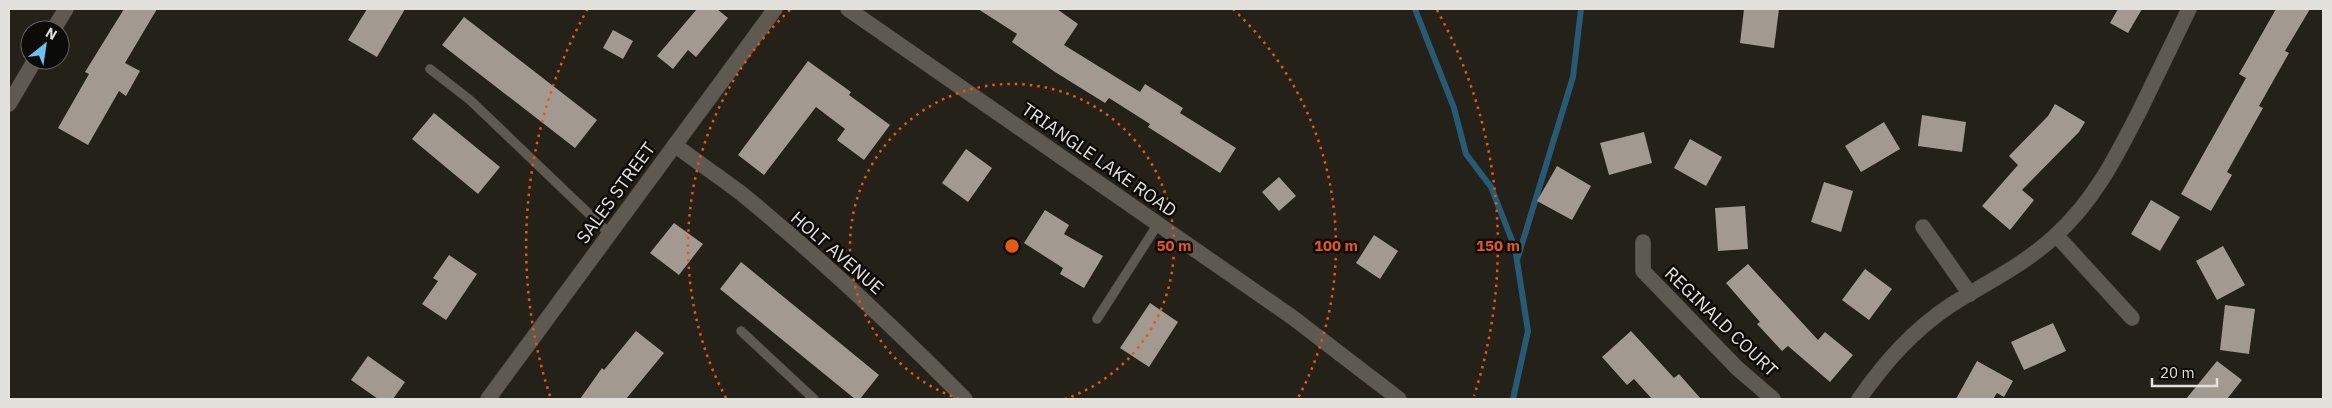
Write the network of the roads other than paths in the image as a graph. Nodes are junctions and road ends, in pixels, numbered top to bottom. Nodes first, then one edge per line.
1 (66, 9) edge
2 (775, 9) edge
3 (848, 9) edge
4 (2189, 9) edge
5 (59, 20) edge
6 (29, 70) edge
7 (430, 70) dead end
8 (9, 104) edge
9 (674, 145) junction
10 (1158, 224) junction
11 (1923, 227) dead end
12 (610, 234) junction
13 (2056, 236) junction
14 (1643, 242) dead end
15 (1970, 294) junction
16 (2132, 318) dead end
17 (1098, 319) dead end
18 (741, 331) dead end
19 (488, 399) edge
20 (814, 399) edge
21 (965, 399) edge
22 (1399, 399) edge
23 (1774, 399) edge
24 (1859, 399) edge

1 - 5 street
2 - 9 street, SALES STREET
3 - 10 street, TRIANGLE LAKE ROAD
4 - 13 street
6 - 8 street
7 - 12 lane
9 - 12 street, SALES STREET
9 - 21 street, HOLT AVENUE
10 - 17 lane
10 - 22 street, TRIANGLE LAKE ROAD
11 - 15 street
12 - 19 street, SALES STREET
13 - 15 street
13 - 16 street
14 - 23 street, REGINALD COURT
15 - 24 street
18 - 20 lane

